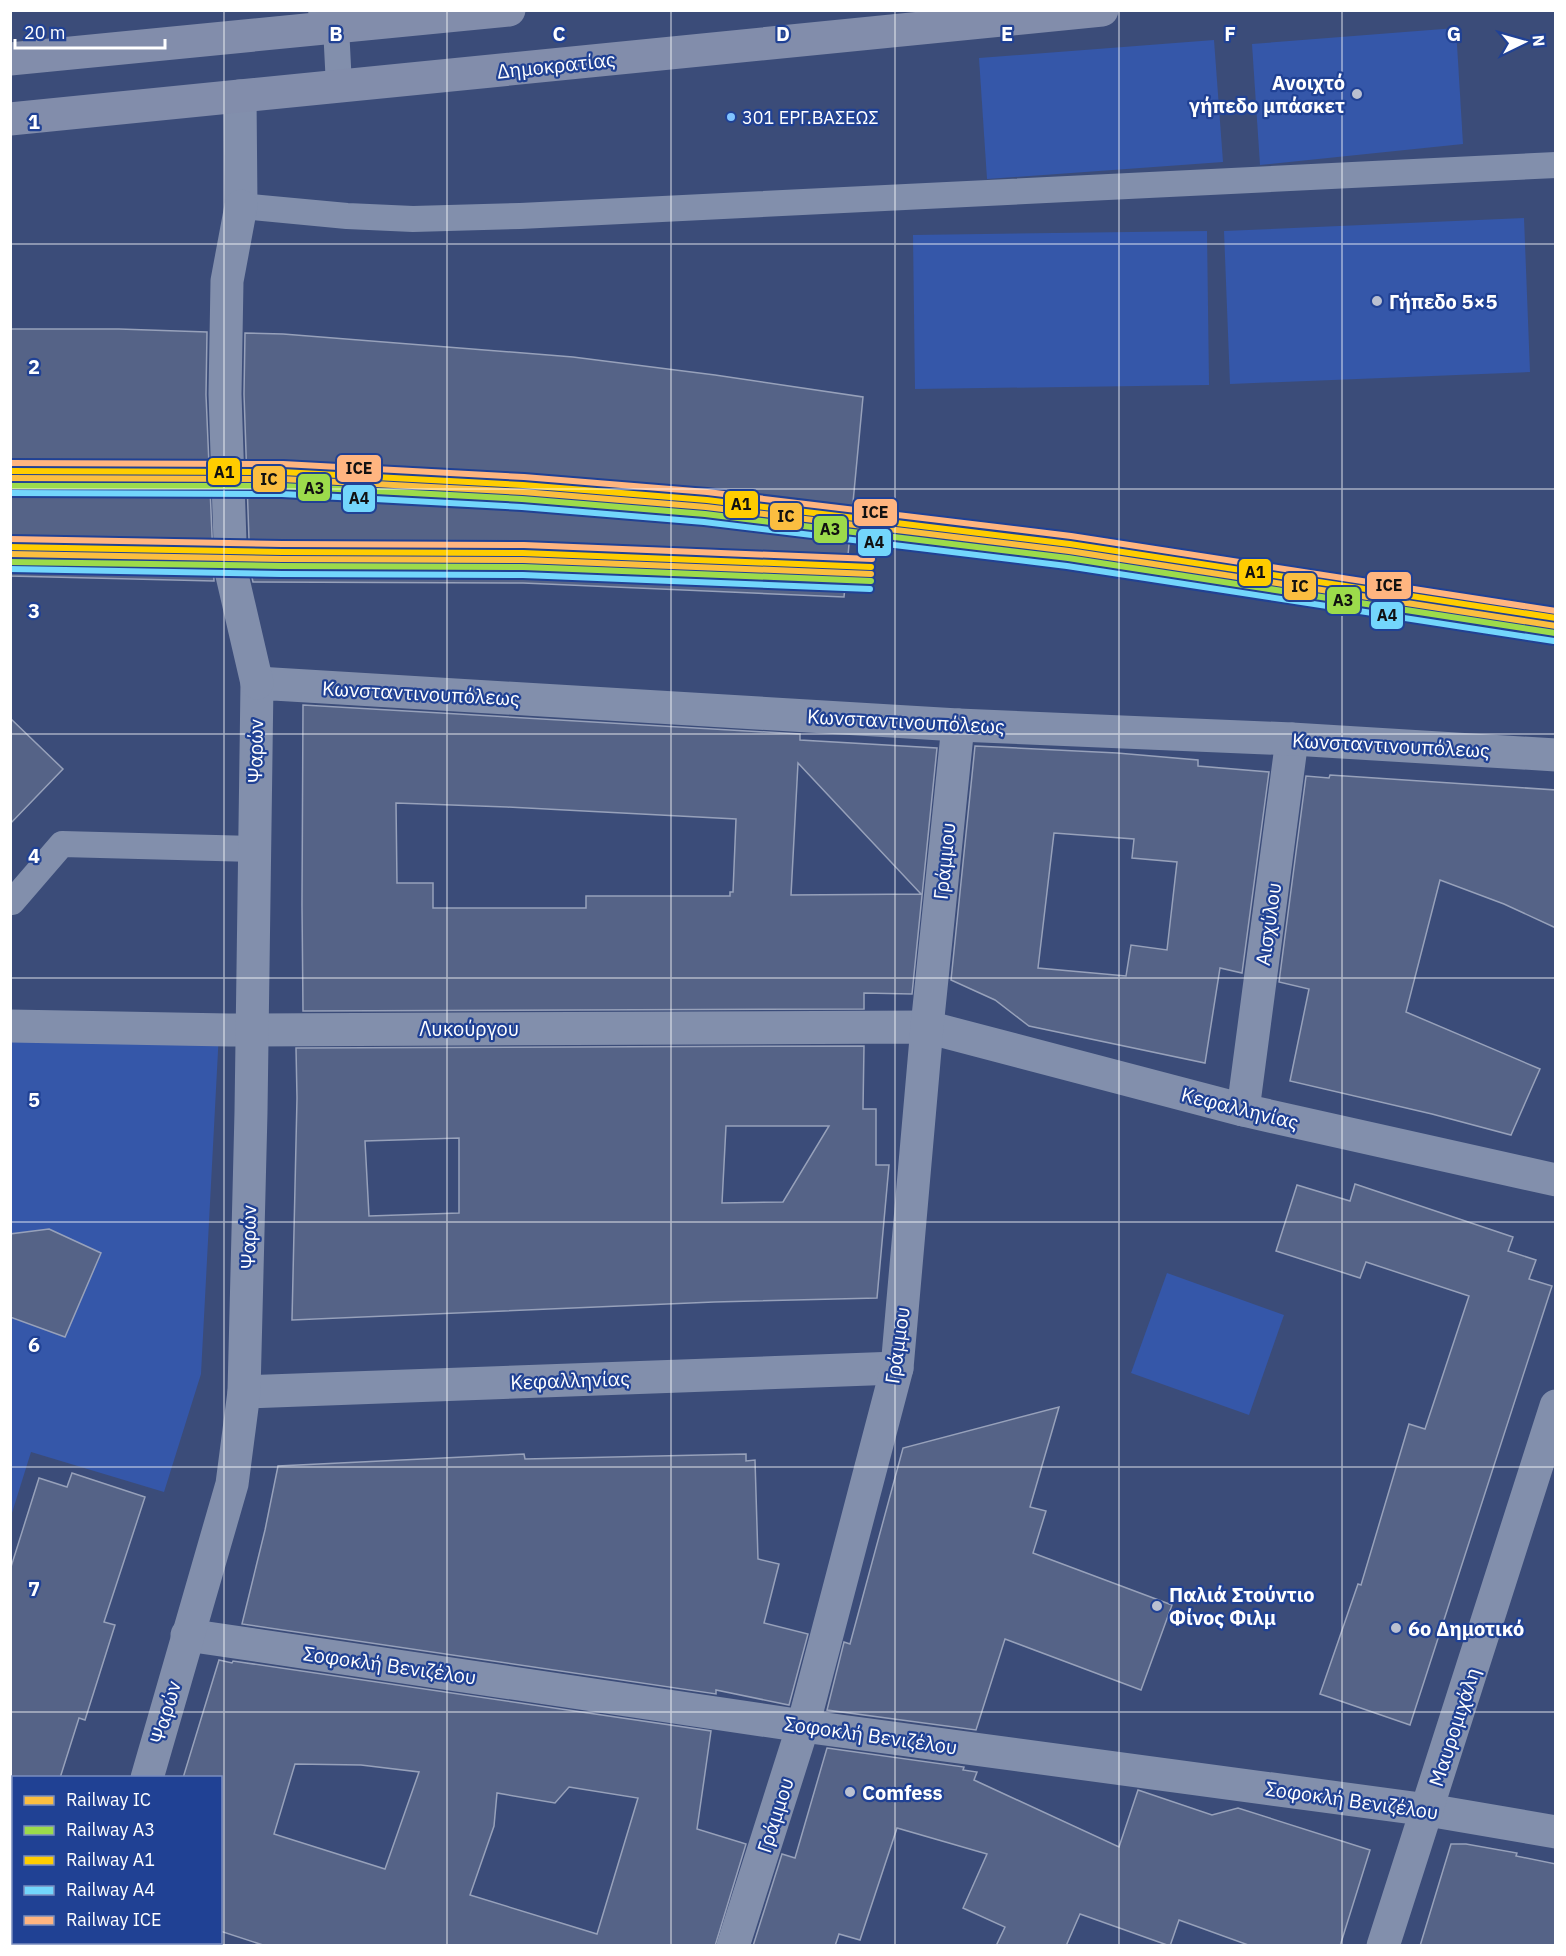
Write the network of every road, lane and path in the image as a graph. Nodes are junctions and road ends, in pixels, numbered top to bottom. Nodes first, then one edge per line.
1 (509, 10) edge
2 (1102, 10) edge
3 (329, 19) edge
4 (10, 59) edge
5 (339, 86) junction
6 (240, 96) junction
7 (10, 119) edge
8 (1556, 165) edge
9 (242, 206) junction
10 (257, 683) junction
11 (958, 725) junction
12 (1292, 739) junction
13 (1556, 755) edge
14 (254, 849) junction
15 (12, 902) dead end
16 (10, 1026) edge
17 (927, 1027) junction
18 (252, 1029) junction
19 (1243, 1110) junction
20 (1556, 1180) edge
21 (897, 1368) junction
22 (244, 1392) junction
23 (1556, 1406) edge
24 (187, 1635) junction
25 (803, 1726) junction
26 (148, 1776) edge
27 (1428, 1810) junction
28 (1556, 1832) edge
29 (734, 1946) edge
30 (1383, 1946) edge

1 - 3 main road
2 - 5 main road, Δημοκρατίας
3 - 4 main road
3 - 5 lane
5 - 6 main road, Δημοκρατίας
6 - 7 main road, Δημοκρατίας
6 - 9 street, Ψαρών
8 - 9 lane
9 - 10 street, Ψαρών, bridge
10 - 11 street, Κωνσταντινουπόλεως
10 - 14 street, Ψαρών
11 - 12 street, Κωνσταντινουπόλεως
11 - 17 street, Γράμμου
12 - 13 street, Κωνσταντινουπόλεως
12 - 19 street, Αισχύλου
14 - 15 lane
14 - 18 street, Ψαρών
16 - 18 street, Λυκούργου
17 - 18 street, Λυκούργου
17 - 19 street, Κεφαλληνίας
17 - 21 street, Γράμμου
18 - 22 street, Ψαρών
19 - 20 street, Κεφαλληνίας
21 - 22 street, Κεφαλληνίας
21 - 25 street, Γράμμου
22 - 24 street, Ψαρών
23 - 27 street, Μαυρομιχάλη
24 - 25 street, Σοφοκλή Βενιζέλου
24 - 26 street, Ψαρών
25 - 27 street, Σοφοκλή Βενιζέλου
25 - 29 street, Γράμμου
27 - 28 street, Σοφοκλή Βενιζέλου
27 - 30 street, Μαυρομιχάλη

